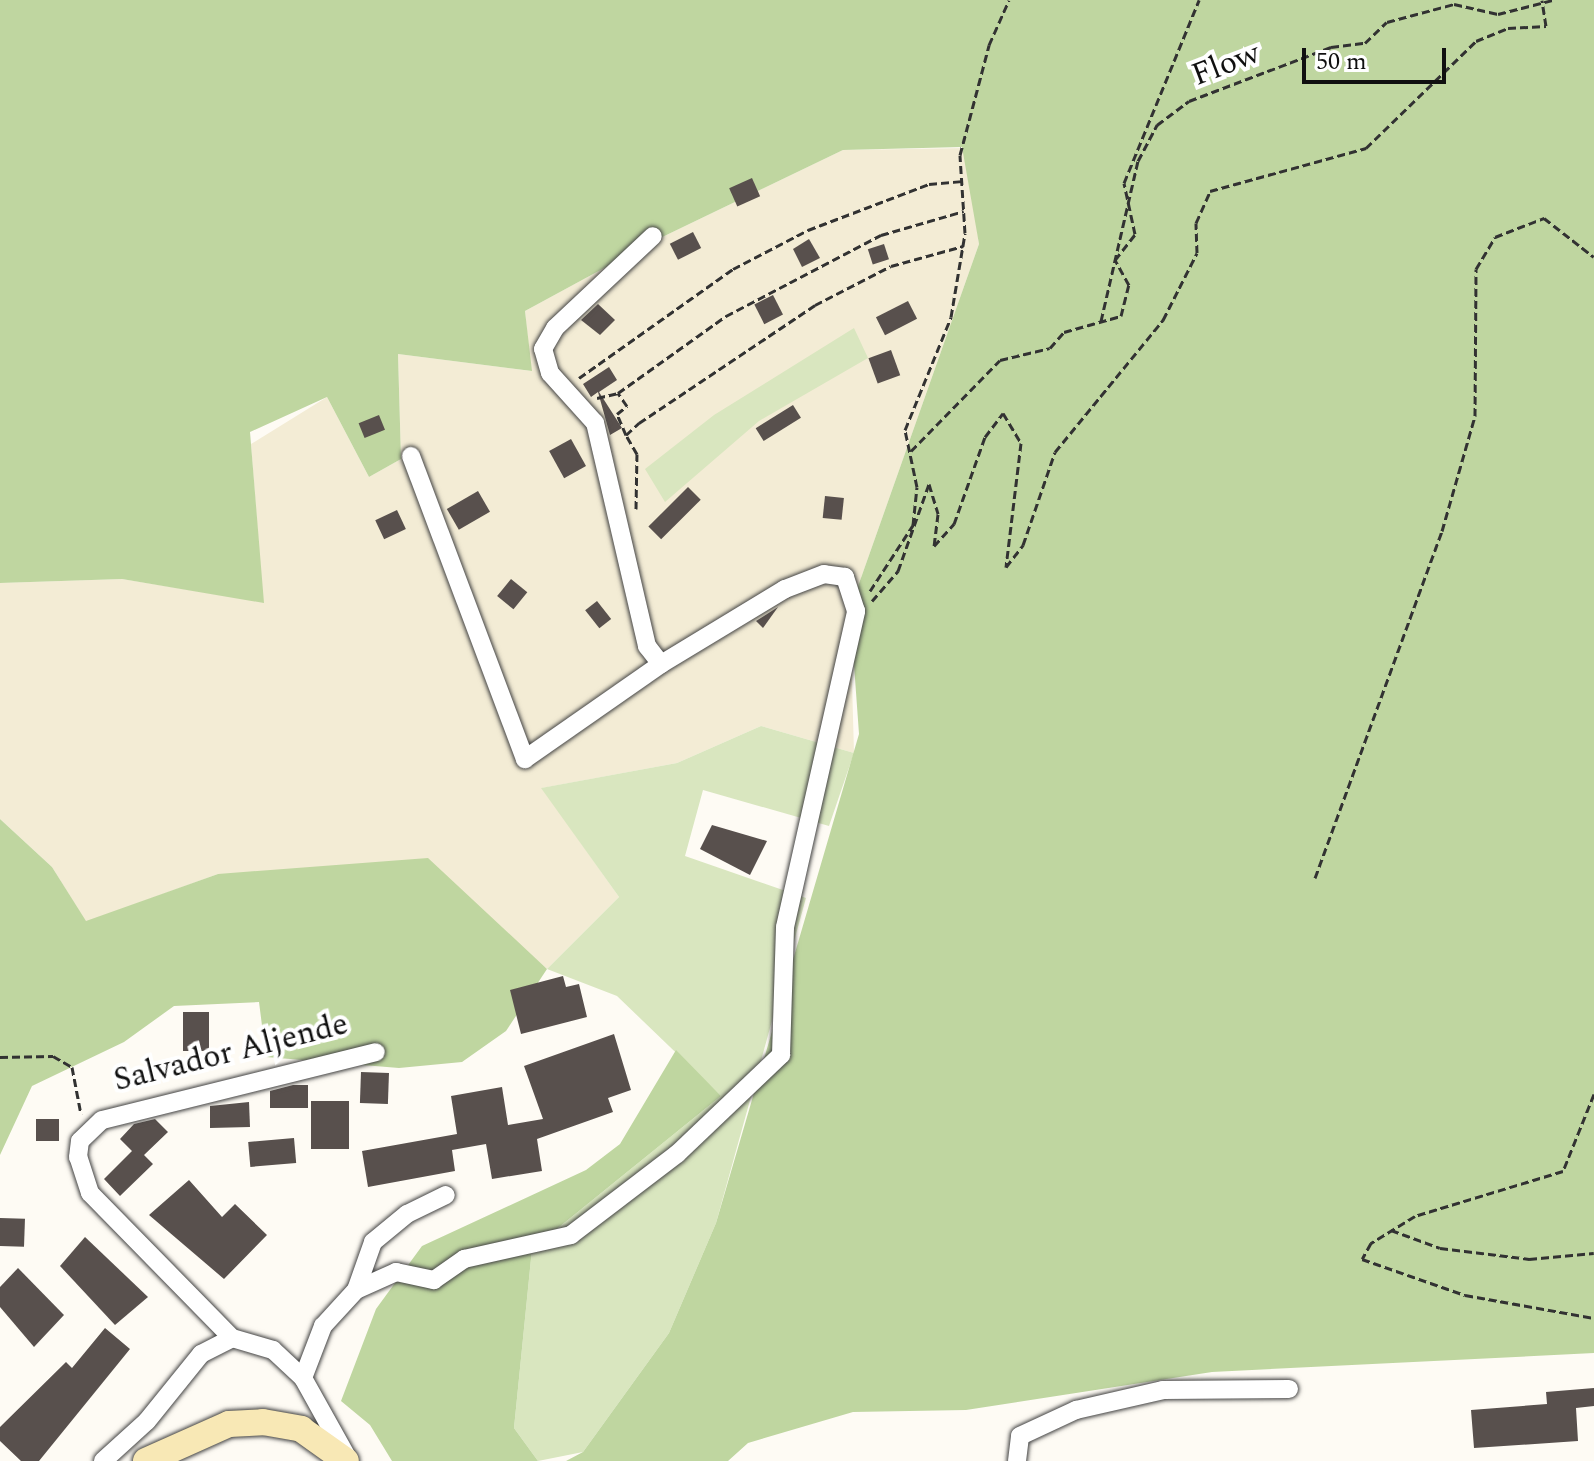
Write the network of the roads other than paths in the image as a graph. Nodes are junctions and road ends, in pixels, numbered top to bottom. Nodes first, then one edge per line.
1 (653, 236) dead end
2 (411, 456) dead end
3 (661, 664) junction
4 (376, 1052) dead end
5 (446, 1195) dead end
6 (356, 1290) junction
7 (232, 1338) junction
8 (303, 1378) junction
9 (1289, 1389) dead end
10 (103, 1461) edge
11 (146, 1461) edge
12 (348, 1461) edge
13 (1017, 1461) edge

1 - 3 street
2 - 3 street
3 - 6 street
4 - 7 street, Salvador Aljende
5 - 6 street
6 - 8 street
7 - 8 street
7 - 10 street
8 - 12 street
9 - 13 street
11 - 12 street

